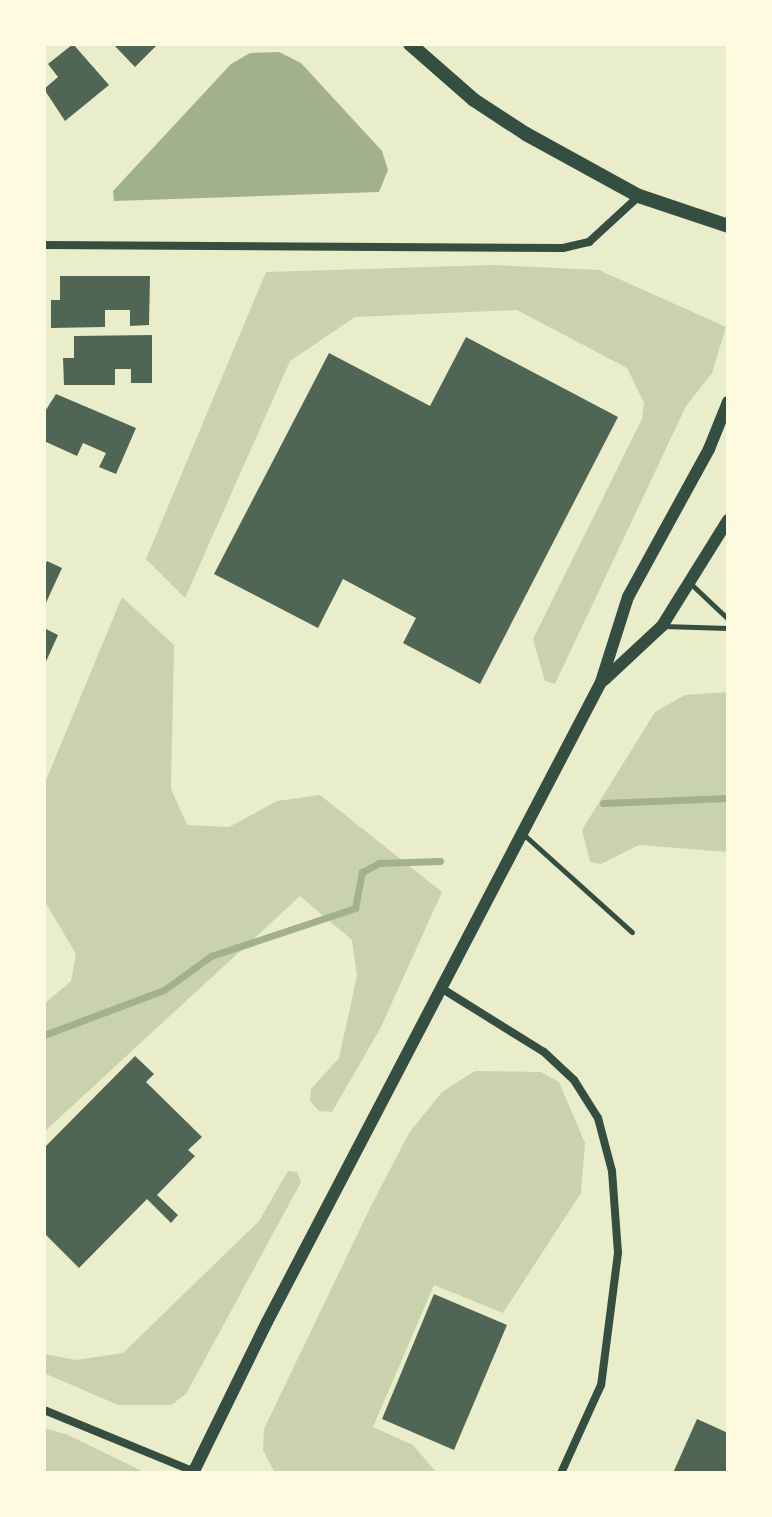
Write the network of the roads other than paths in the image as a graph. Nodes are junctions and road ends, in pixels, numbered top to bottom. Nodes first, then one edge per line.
1 (410, 44) edge
2 (639, 196) junction
3 (728, 226) edge
4 (44, 245) edge
5 (728, 402) edge
6 (728, 520) edge
7 (689, 583) junction
8 (728, 619) edge
9 (662, 626) junction
10 (728, 628) edge
11 (601, 682) junction
12 (521, 832) junction
13 (632, 932) dead end
14 (441, 988) junction
15 (44, 1410) edge
16 (194, 1473) edge
17 (561, 1473) edge

1 - 2 main road
2 - 3 main road
2 - 4 street
5 - 11 street
6 - 7 street
7 - 8 lane
7 - 9 street
9 - 10 lane
9 - 11 street
11 - 12 street
12 - 13 lane
12 - 14 street
14 - 16 street
14 - 17 street
15 - 16 street

